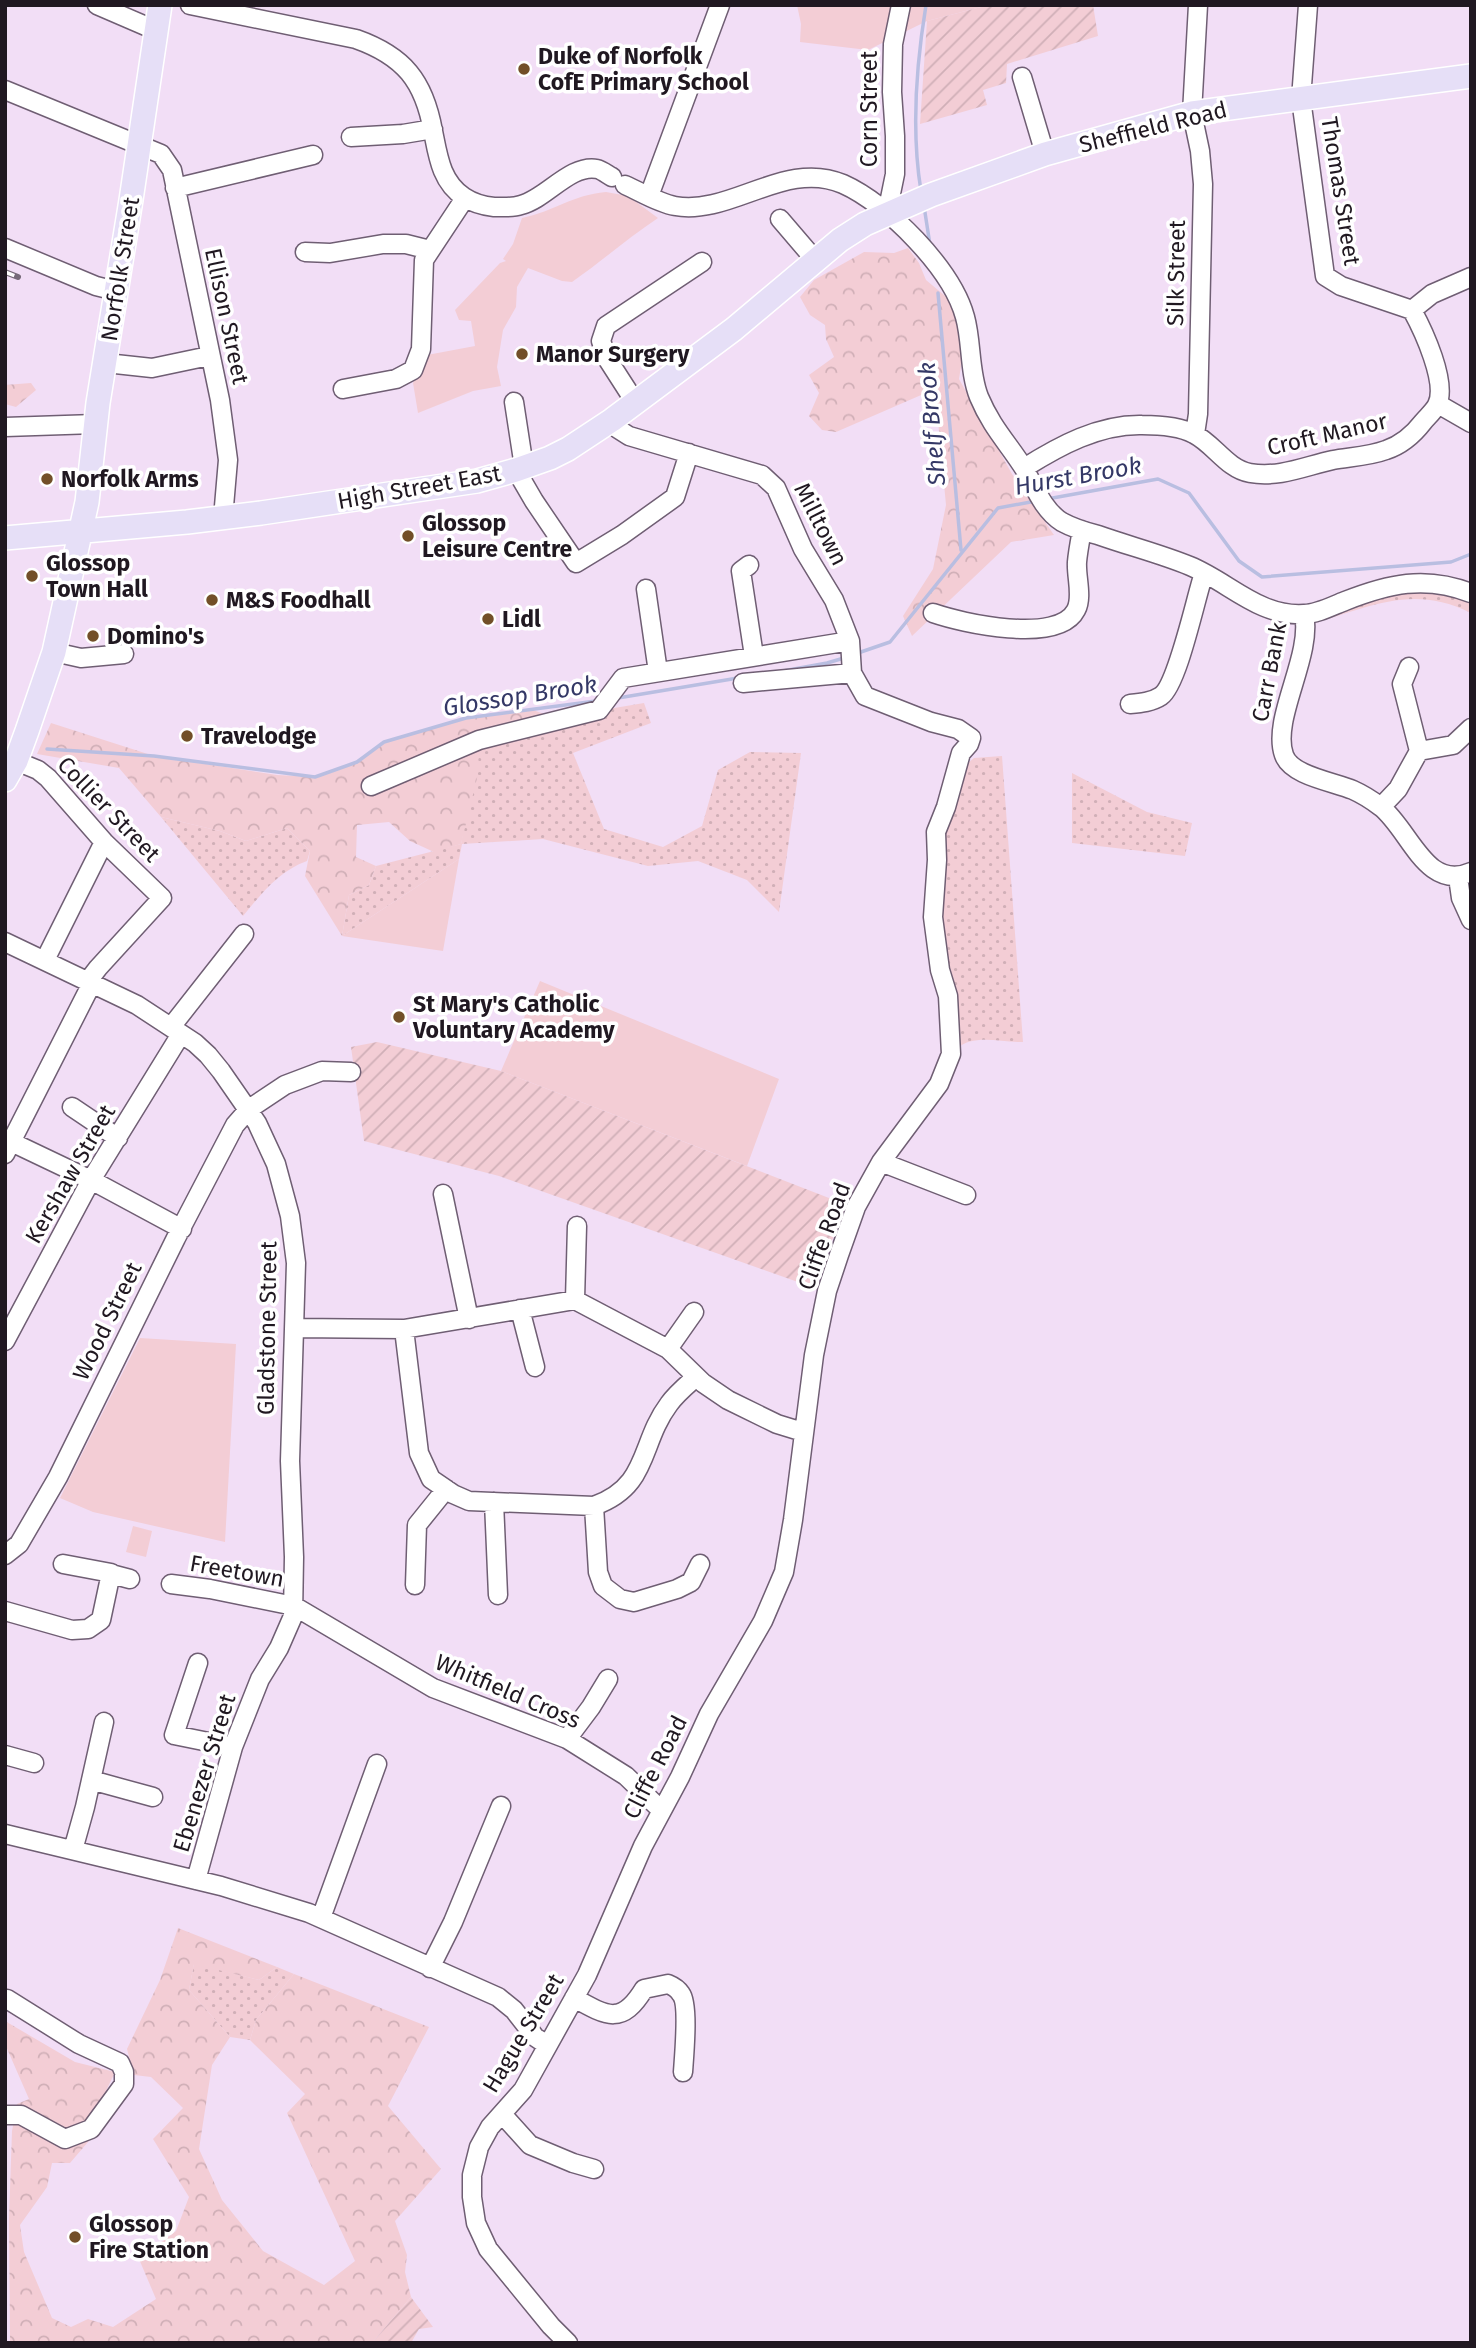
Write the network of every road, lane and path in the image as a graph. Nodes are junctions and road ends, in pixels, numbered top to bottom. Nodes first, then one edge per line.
1 (97, 5) edge
2 (160, 5) edge
3 (190, 5) edge
4 (720, 5) edge
5 (901, 5) edge
6 (1198, 5) edge
7 (1308, 5) edge
8 (155, 30) junction
9 (1471, 76) edge
10 (1022, 77) dead end
11 (5, 90) edge
12 (1301, 99) junction
13 (1192, 113) junction
14 (433, 129) junction
15 (351, 137) dead end
16 (137, 146) junction
17 (313, 155) dead end
18 (1045, 155) junction
19 (175, 188) junction
20 (649, 197) junction
21 (465, 198) junction
22 (887, 213) junction
23 (780, 219) dead end
24 (5, 248) edge
25 (430, 250) junction
26 (305, 252) dead end
27 (816, 261) junction
28 (702, 262) dead end
29 (1471, 277) edge
30 (116, 291) junction
31 (1412, 310) junction
32 (209, 356) junction
33 (106, 363) junction
34 (343, 389) dead end
35 (514, 402) dead end
36 (635, 402) junction
37 (1438, 404) junction
38 (612, 420) junction
39 (1471, 423) edge
40 (95, 424) junction
41 (5, 427) edge
42 (1195, 434) junction
43 (689, 453) junction
44 (520, 468) junction
45 (1024, 468) junction
46 (223, 518) junction
47 (1082, 530) junction
48 (80, 532) junction
49 (5, 538) edge
50 (749, 565) dead end
51 (1204, 573) junction
52 (646, 589) dead end
53 (1471, 593) edge
54 (933, 613) dead end
55 (1304, 614) junction
56 (54, 652) junction
57 (124, 654) dead end
58 (754, 656) junction
59 (850, 659) junction
60 (1409, 667) dead end
61 (658, 672) junction
62 (743, 682) dead end
63 (1130, 705) dead end
64 (1471, 728) edge
65 (1419, 751) junction
66 (10, 770) edge
67 (371, 786) dead end
68 (1381, 807) junction
69 (104, 842) junction
70 (1464, 874) edge
71 (1471, 920) edge
72 (244, 934) dead end
73 (5, 942) edge
74 (45, 960) junction
75 (90, 982) junction
76 (176, 1031) junction
77 (351, 1072) dead end
78 (72, 1107) dead end
79 (248, 1109) junction
80 (118, 1138) junction
81 (7, 1145) edge
82 (881, 1162) junction
83 (91, 1180) junction
84 (443, 1194) dead end
85 (966, 1195) dead end
86 (577, 1226) dead end
87 (182, 1229) junction
88 (575, 1300) junction
89 (520, 1309) junction
90 (694, 1312) dead end
91 (469, 1319) junction
92 (295, 1328) junction
93 (404, 1329) junction
94 (5, 1341) edge
95 (668, 1349) junction
96 (535, 1367) dead end
97 (696, 1377) junction
98 (803, 1432) junction
99 (446, 1489) junction
100 (494, 1502) junction
101 (594, 1506) junction
102 (6, 1555) edge
103 (63, 1564) dead end
104 (700, 1564) dead end
105 (111, 1574) junction
106 (130, 1579) dead end
107 (171, 1584) dead end
108 (415, 1585) dead end
109 (498, 1595) dead end
110 (294, 1606) junction
111 (5, 1611) edge
112 (198, 1663) dead end
113 (608, 1679) dead end
114 (104, 1723) dead end
115 (567, 1739) junction
116 (233, 1747) junction
117 (5, 1755) edge
118 (34, 1763) dead end
119 (377, 1764) dead end
120 (91, 1780) junction
121 (153, 1797) dead end
122 (501, 1806) dead end
123 (661, 1810) junction
124 (5, 1834) edge
125 (643, 1846) joint
126 (73, 1850) junction
127 (195, 1880) junction
128 (321, 1918) junction
129 (430, 1968) junction
130 (574, 1998) junction
131 (7, 1999) edge
132 (547, 2045) junction
133 (683, 2072) dead end
134 (5, 2115) edge
135 (502, 2115) junction
136 (594, 2169) dead end
137 (568, 2343) edge

1 - 8 street
2 - 8 main road, Norfolk Street
3 - 14 street
4 - 20 street
5 - 22 street, Corn Street
6 - 13 street, Silk Street
7 - 12 street, Thomas Street
8 - 16 main road, Norfolk Street
9 - 12 main road, Sheffield Road
10 - 18 street
11 - 16 street, Ellison Street
12 - 13 main road, Sheffield Road
12 - 31 street, Thomas Street
13 - 18 main road, Sheffield Road
13 - 42 street, Silk Street
14 - 15 street
14 - 21 street
16 - 19 street, Ellison Street
16 - 30 main road, Norfolk Street
17 - 19 street
18 - 22 main road, Sheffield Road
19 - 32 street, Ellison Street
20 - 21 street
20 - 22 street
21 - 25 street
22 - 27 main road, High Street East
22 - 45 street
23 - 27 street
24 - 30 street
25 - 26 street
25 - 34 street
27 - 36 main road, High Street East
28 - 36 street
29 - 31 street
30 - 33 main road, Norfolk Street
31 - 37 street
32 - 33 street
32 - 46 street, Ellison Street
33 - 40 main road, Norfolk Street
35 - 44 street
36 - 38 main road, High Street East
37 - 39 street
37 - 42 street, Croft Manor
38 - 43 street, Milltown
38 - 44 main road, High Street East
40 - 41 street
40 - 48 main road, Norfolk Street
42 - 45 street, Croft Manor
43 - 44 street
43 - 59 street, Milltown
44 - 46 main road, High Street East
45 - 47 street
46 - 48 main road, High Street East
47 - 51 street
47 - 54 street
48 - 49 main road, High Street East
48 - 56 main road, Norfolk Street
50 - 58 street
51 - 55 street
51 - 63 street
52 - 61 street
53 - 55 street
55 - 68 street, Carr Bank
56 - 57 street
56 - 66 main road, Norfolk Street
58 - 59 street
58 - 61 street
59 - 62 street
59 - 82 street, Cliffe Road
60 - 65 street
61 - 67 street
64 - 65 street
65 - 68 street
66 - 69 street, Collier Street
68 - 70 street, Carr Bank
69 - 74 street
69 - 75 street, Collier Street
70 - 71 street
72 - 76 street, Kershaw Street
73 - 74 street, Gladstone Street
74 - 75 street, Gladstone Street
75 - 76 street, Gladstone Street
75 - 81 street
76 - 79 street, Gladstone Street
76 - 80 street, Kershaw Street
77 - 79 street
78 - 80 street
79 - 87 street, Wood Street
79 - 92 street, Gladstone Street
80 - 83 street, Kershaw Street
81 - 83 street
82 - 85 street
82 - 98 street, Cliffe Road
83 - 87 street
83 - 94 street, Kershaw Street
84 - 91 street
86 - 88 street
87 - 102 street, Wood Street
88 - 89 street
88 - 95 street
89 - 91 street
89 - 96 street
90 - 95 street
91 - 93 street
92 - 93 street
92 - 110 street, Gladstone Street
93 - 99 street
95 - 97 street
97 - 98 street
97 - 101 street
98 - 123 street, Cliffe Road
99 - 100 street
99 - 108 street
100 - 101 street
100 - 109 street
101 - 104 street
103 - 105 street
105 - 106 street
105 - 111 street
107 - 110 street, Freetown
110 - 115 street, Whitfield Cross
110 - 116 street, Ebenezer Street
112 - 116 street
113 - 115 street
114 - 120 street
115 - 123 street, Whitfield Cross
116 - 127 street, Ebenezer Street
117 - 118 street
119 - 128 street
120 - 121 street
120 - 126 street
122 - 129 street
123 - 125 street, Cliffe Road
124 - 126 street
125 - 130 street, Hague Street
126 - 127 street
127 - 128 street
128 - 129 street
129 - 132 street
130 - 132 street, Hague Street
130 - 133 street
131 - 134 street
132 - 135 street, Hague Street
135 - 136 street
135 - 137 street, Hague Street

